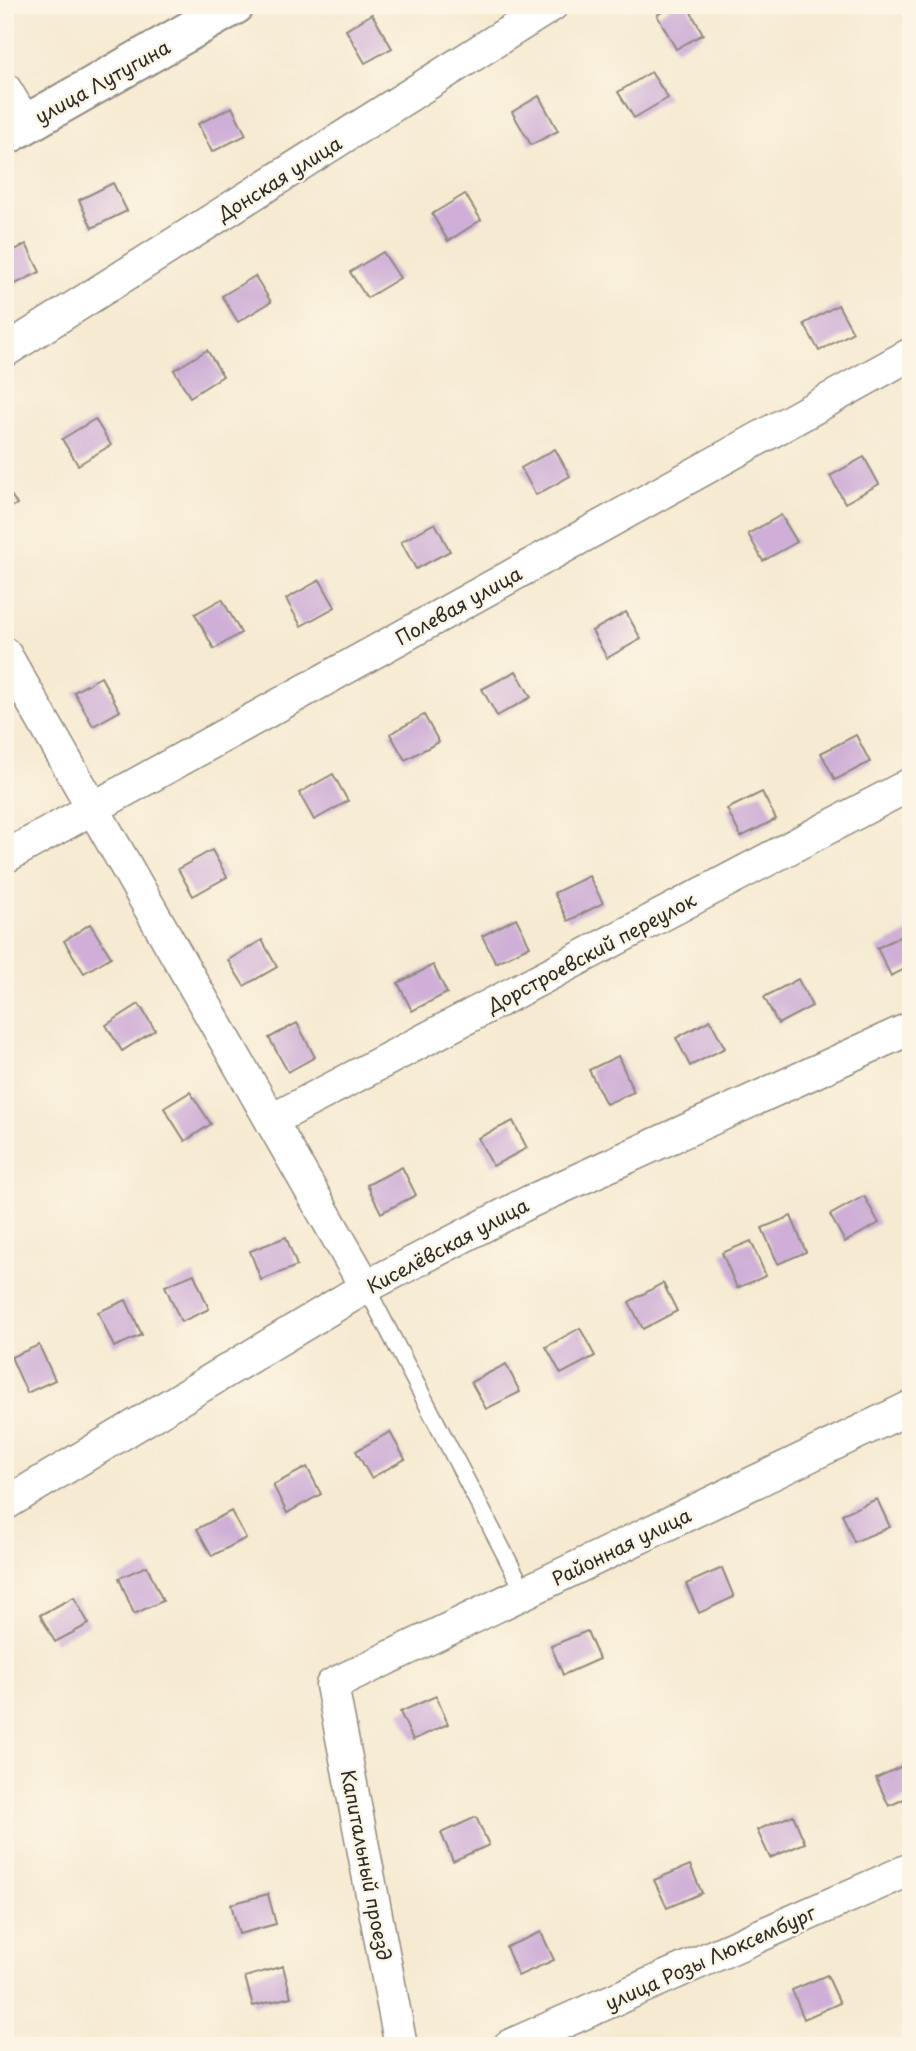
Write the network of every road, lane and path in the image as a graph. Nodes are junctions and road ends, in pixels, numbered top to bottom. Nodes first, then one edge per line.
1 (235, 5) edge
2 (552, 5) edge
3 (5, 89) edge
4 (16, 130) edge
5 (5, 351) edge
6 (911, 354) edge
7 (5, 654) edge
8 (911, 783) edge
9 (93, 808) junction
10 (5, 857) edge
11 (911, 1028) edge
12 (272, 1120) junction
13 (366, 1287) junction
14 (911, 1407) edge
15 (5, 1504) edge
16 (525, 1592) junction
17 (332, 1685) joint
18 (911, 1869) edge
19 (401, 2046) edge
20 (509, 2046) edge

1 - 4 main road, улица Лутугина
2 - 5 street, Донская улица
3 - 4 street
6 - 9 street, Полевая улица
7 - 9 street
8 - 12 street, Дорстроевский переулок
9 - 10 street, Полевая улица
9 - 12 street
11 - 13 street, Киселёвская улица
12 - 13 street
13 - 15 street, Киселёвская улица
13 - 16 lane
14 - 16 street, Районная улица
16 - 17 street, Районная улица
17 - 19 street, Капитальный проезд
18 - 20 street, улица Розы Люксембург

